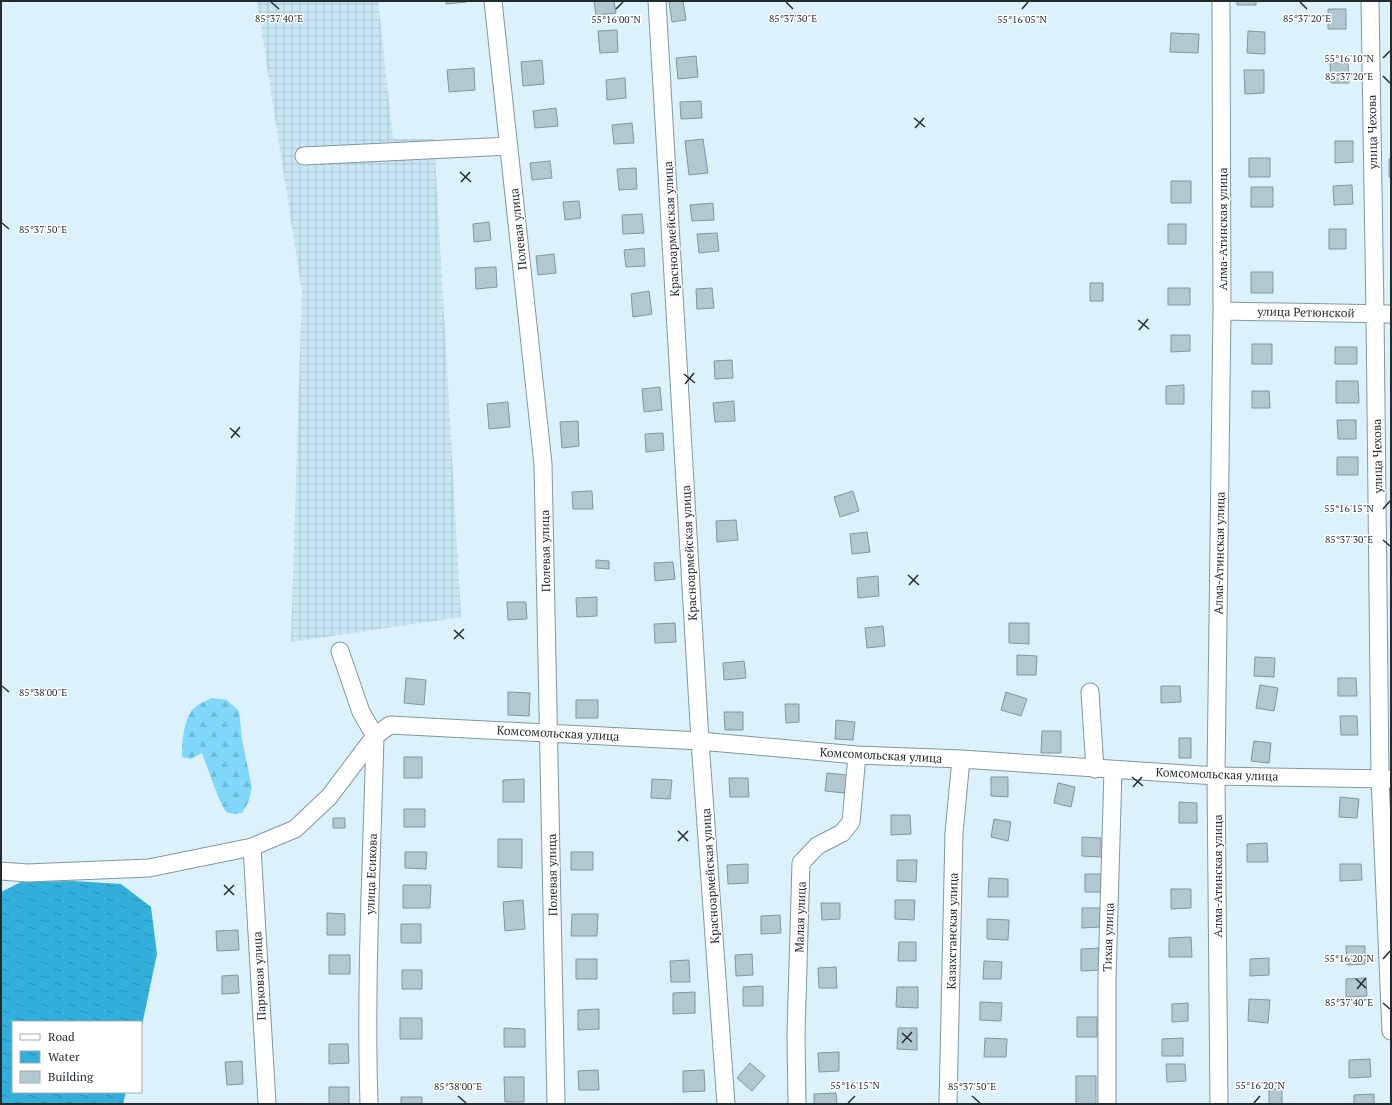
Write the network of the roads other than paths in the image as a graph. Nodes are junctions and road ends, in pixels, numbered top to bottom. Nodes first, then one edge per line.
1 (493, 1) edge
2 (657, 1) edge
3 (1221, 1) edge
4 (1370, 1) edge
5 (509, 146) junction
6 (304, 156) dead end
7 (1222, 311) junction
8 (1383, 314) edge
9 (340, 651) dead end
10 (1090, 692) dead end
11 (549, 733) junction
12 (375, 736) junction
13 (700, 741) junction
14 (858, 755) junction
15 (961, 759) junction
16 (1095, 768) junction
17 (1113, 770) junction
18 (1216, 776) junction
19 (1386, 778) edge
20 (252, 847) junction
21 (1, 871) edge
22 (1391, 1031) edge
23 (267, 1104) edge
24 (370, 1104) edge
25 (556, 1104) edge
26 (726, 1104) edge
27 (798, 1104) edge
28 (948, 1104) edge
29 (1107, 1104) edge
30 (1219, 1104) edge

1 - 5 street, Полевая улица
2 - 13 street, Красноармейская улица
3 - 7 street, Алма-Атинская улица
4 - 8 street, улица Чехова
5 - 6 street
5 - 11 street, Полевая улица
7 - 8 street, улица Ретюнской
7 - 18 street, Алма-Атинская улица
8 - 19 street, улица Чехова
9 - 12 street
10 - 16 street
11 - 12 street, Комсомольская улица
11 - 13 street, Комсомольская улица
11 - 25 street, Полевая улица
12 - 20 street, Комсомольская улица
12 - 24 street, улица Есикова
13 - 14 street, Комсомольская улица
13 - 26 street, Красноармейская улица
14 - 15 street, Комсомольская улица
14 - 27 street, Малая улица
15 - 16 street, Комсомольская улица
15 - 28 street, Казахстанская улица
16 - 17 street, Комсомольская улица
17 - 18 street, Комсомольская улица
17 - 29 street, Тихая улица
18 - 19 street, Комсомольская улица
18 - 30 street, Алма-Атинская улица
19 - 22 street, улица Чехова
20 - 21 street, Комсомольская улица
20 - 23 street, Парковая улица

